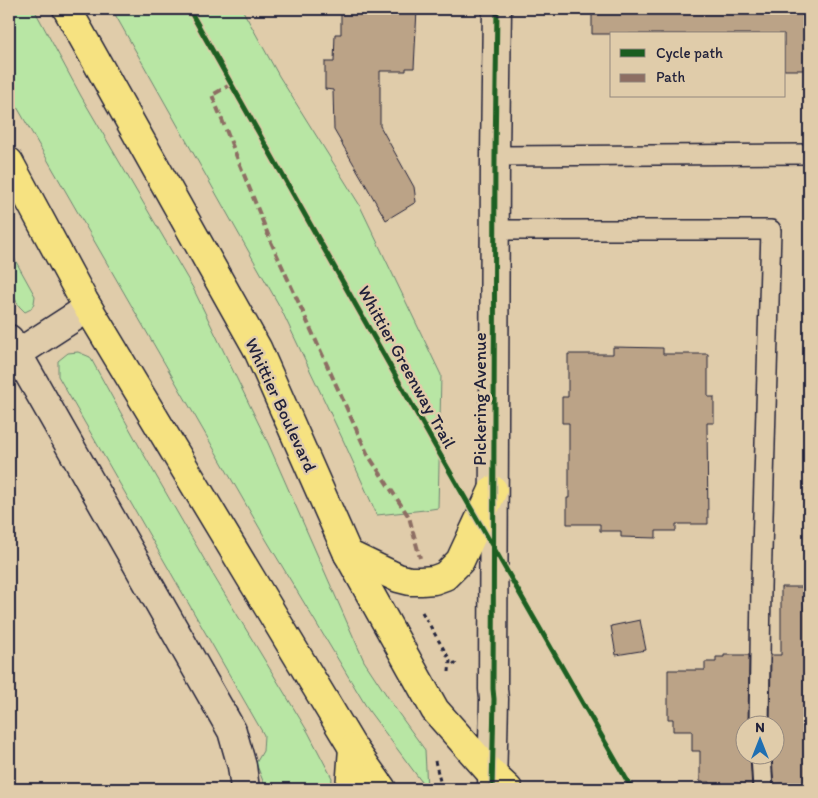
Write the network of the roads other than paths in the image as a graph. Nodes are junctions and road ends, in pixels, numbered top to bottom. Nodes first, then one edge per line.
1 (67, 9) edge
2 (497, 9) edge
3 (809, 154) edge
4 (494, 156) junction
5 (9, 162) edge
6 (494, 230) junction
7 (88, 308) junction
8 (13, 346) edge
9 (493, 490) junction
10 (348, 554) junction
11 (759, 716) edge
12 (353, 748) junction
13 (762, 766) edge
14 (243, 778) edge
15 (497, 784) edge
16 (350, 789) edge
17 (382, 789) edge
18 (763, 789) edge

1 - 10 main road, Whittier Boulevard
2 - 4 street, Pickering Avenue
3 - 4 lane
4 - 6 street, Pickering Avenue
5 - 7 main road
6 - 9 street, Pickering Avenue
6 - 11 lane
7 - 8 street
7 - 12 main road
8 - 14 street
9 - 10 main road
9 - 15 street, Pickering Avenue
10 - 15 main road, Whittier Boulevard
12 - 16 main road
12 - 17 main road
13 - 18 lane

